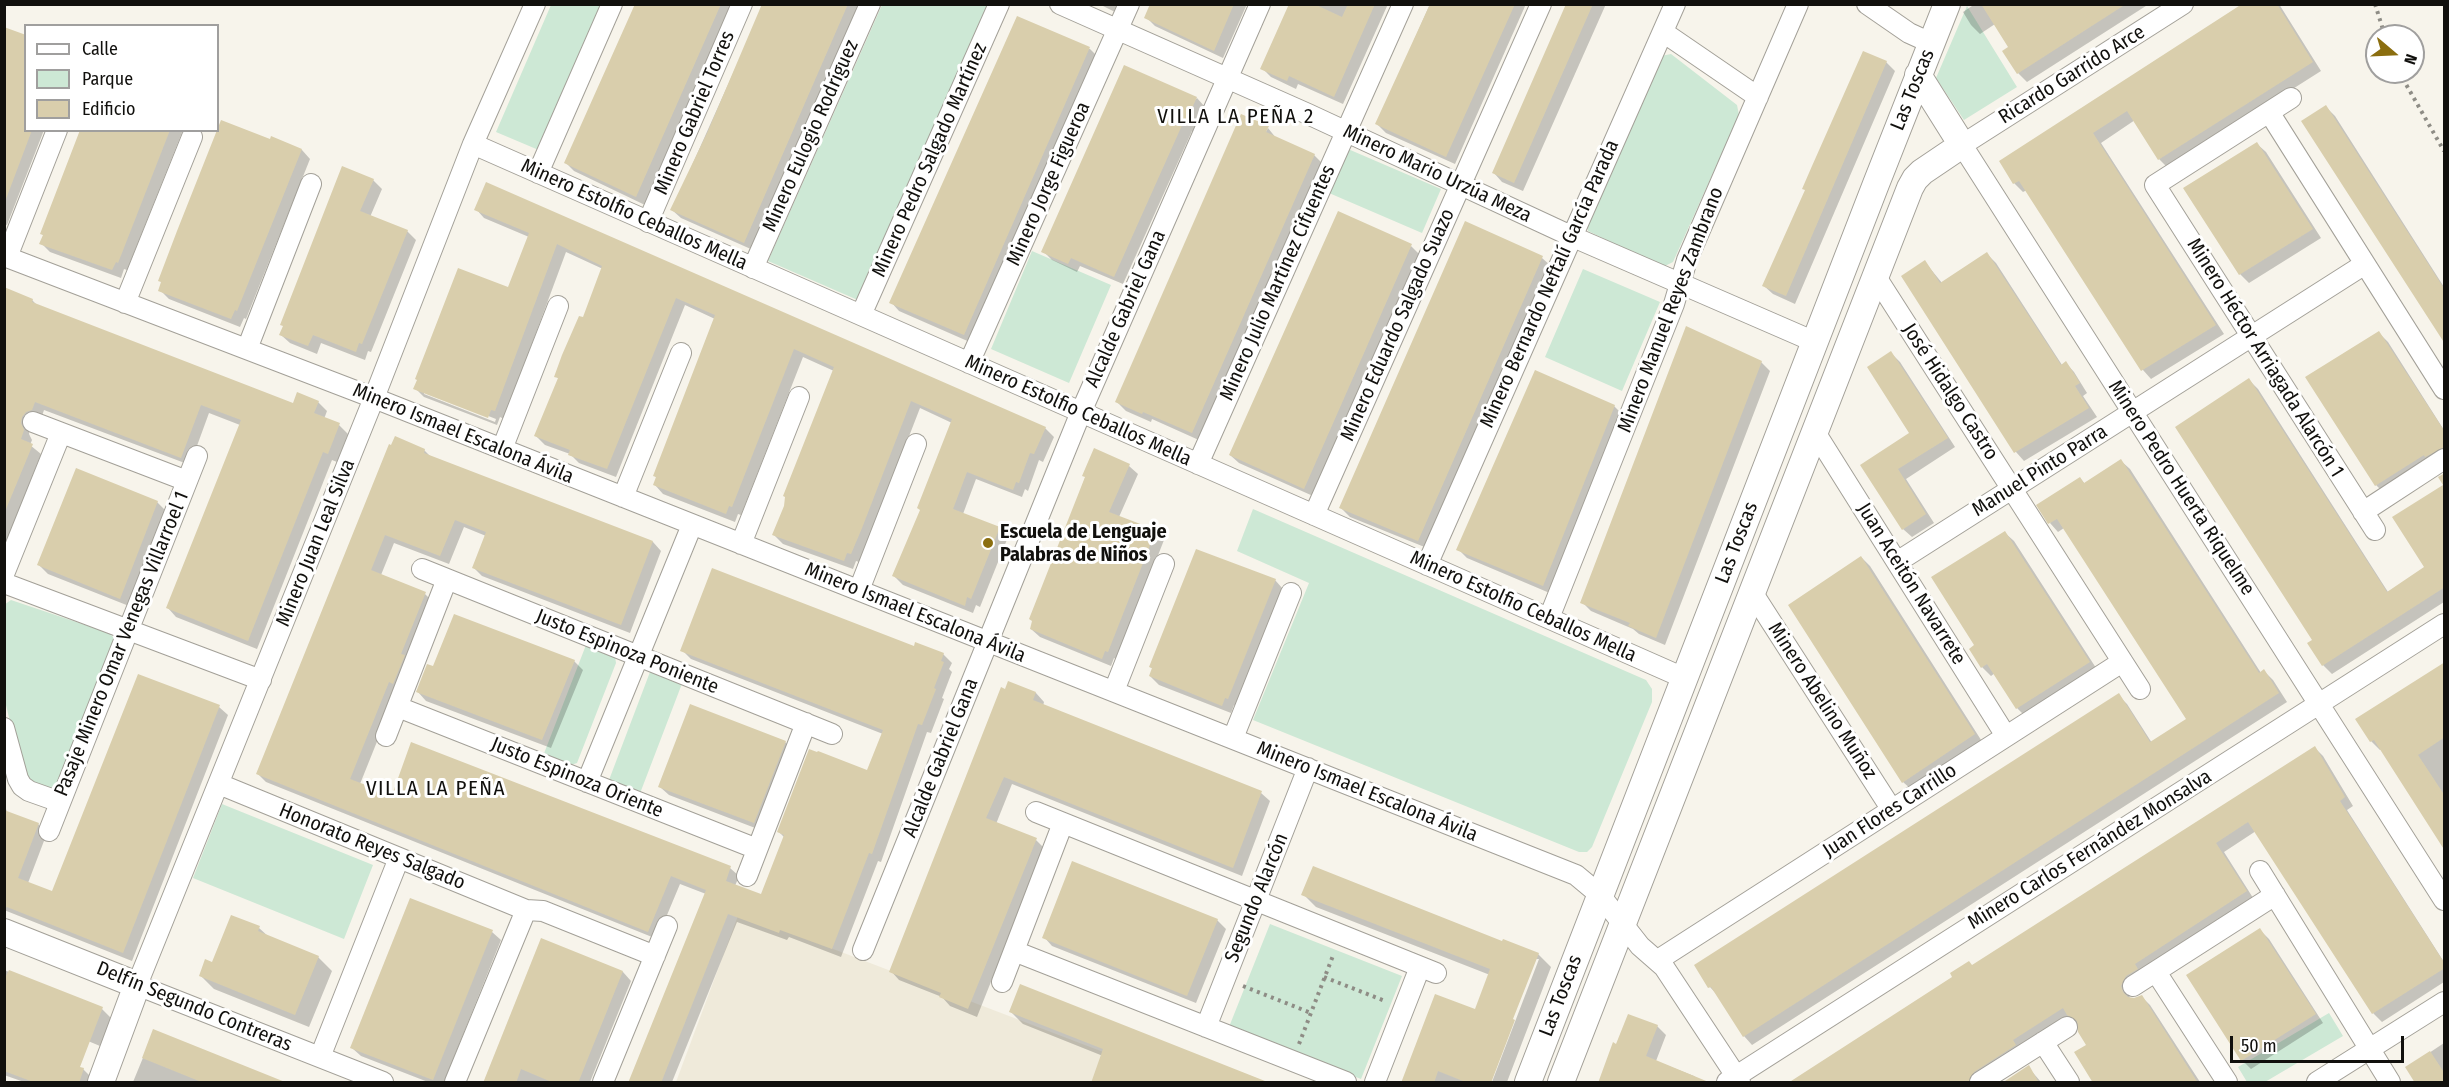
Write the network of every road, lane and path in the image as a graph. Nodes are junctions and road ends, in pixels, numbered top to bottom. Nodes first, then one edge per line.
1 (535, 4) edge
2 (612, 4) edge
3 (742, 4) edge
4 (870, 4) edge
5 (999, 4) edge
6 (1060, 4) edge
7 (1129, 4) edge
8 (1260, 4) edge
9 (1403, 4) edge
10 (1541, 4) edge
11 (1675, 4) edge
12 (1798, 4) edge
13 (1866, 4) edge
14 (1947, 4) edge
15 (2183, 4) edge
16 (2375, 4) edge
17 (2381, 24) edge
18 (1118, 30) junction
19 (1663, 32) junction
20 (1931, 43) junction
21 (1918, 75) junction
22 (1228, 78) junction
23 (2406, 84) edge
24 (1758, 97) junction
25 (2291, 98) dead end
26 (2269, 112) junction
27 (1346, 131) junction
28 (56, 132) edge
29 (192, 136) dead end
30 (473, 144) junction
31 (1962, 145) junction
32 (2445, 151) edge
33 (538, 173) junction
34 (311, 184) dead end
35 (1460, 184) junction
36 (648, 222) junction
37 (1571, 236) junction
38 (6, 256) edge
39 (2365, 264) junction
40 (753, 268) junction
41 (1876, 277) junction
42 (1680, 283) junction
43 (125, 303) junction
44 (558, 306) dead end
45 (861, 315) junction
46 (2252, 337) junction
47 (1815, 342) junction
48 (247, 349) junction
49 (681, 353) dead end
50 (969, 363) junction
51 (2445, 389) edge
52 (799, 397) dead end
53 (374, 398) junction
54 (1081, 412) junction
55 (2132, 412) junction
56 (33, 422) dead end
57 (1815, 432) junction
58 (61, 433) junction
59 (916, 444) dead end
60 (502, 449) junction
61 (197, 456) dead end
62 (2445, 459) edge
63 (1198, 464) junction
64 (187, 481) junction
65 (2012, 489) junction
66 (622, 497) junction
67 (2363, 512) junction
68 (1314, 515) junction
69 (692, 525) junction
70 (2375, 530) dead end
71 (741, 544) junction
72 (1897, 562) junction
73 (1164, 564) dead end
74 (1427, 565) junction
75 (422, 569) dead end
76 (4, 574) edge
77 (447, 579) junction
78 (4, 582) edge
79 (859, 590) junction
80 (1752, 592) junction
81 (1291, 593) dead end
82 (1549, 618) junction
83 (2445, 624) edge
84 (128, 630) junction
85 (988, 641) junction
86 (639, 656) junction
87 (2122, 662) junction
88 (1684, 678) junction
89 (261, 680) junction
90 (2140, 689) dead end
91 (1114, 691) junction
92 (2319, 704) junction
93 (398, 707) junction
94 (806, 723) junction
95 (4, 728) edge
96 (832, 734) dead end
97 (386, 736) dead end
98 (2006, 736) junction
99 (1233, 738) junction
100 (1308, 768) junction
101 (587, 782) junction
102 (219, 784) junction
103 (60, 802) junction
104 (1892, 810) junction
105 (1036, 812) dead end
106 (1064, 823) junction
107 (49, 831) dead end
108 (757, 849) junction
109 (399, 858) junction
110 (2260, 871) dead end
111 (747, 876) dead end
112 (2274, 895) junction
113 (1600, 896) junction
114 (2445, 900) edge
115 (1256, 901) junction
116 (526, 910) junction
117 (1622, 923) junction
118 (667, 926) dead end
119 (4, 932) edge
120 (1341, 935) junction
121 (863, 950) dead end
122 (1014, 951) junction
123 (655, 956) junction
124 (1658, 960) junction
125 (2156, 972) junction
126 (1324, 977) junction
127 (1002, 982) dead end
128 (137, 985) junction
129 (1239, 985) dead end
130 (2133, 986) dead end
131 (2445, 1002) edge
132 (1404, 1008) junction
133 (1311, 1012) junction
134 (1206, 1027) junction
135 (2067, 1027) dead end
136 (2043, 1042) junction
137 (2370, 1049) junction
138 (320, 1057) junction
139 (1292, 1061) junction
140 (1734, 1080) edge
141 (101, 1083) edge
142 (383, 1083) edge
143 (455, 1083) edge
144 (603, 1083) edge
145 (1346, 1083) edge
146 (1376, 1083) edge
147 (1528, 1083) edge
148 (1560, 1083) edge
149 (1980, 1083) edge
150 (2069, 1083) edge
151 (2227, 1083) edge
152 (2317, 1083) edge
153 (2390, 1083) edge

1 - 30 street, Minero Juan Leal Silva
2 - 33 street
3 - 36 street, Minero Gabriel Torres
4 - 40 street, Minero Eulogio Rodríguez
5 - 45 street, Minero Pedro Salgado Martínez
6 - 18 street, Minero Mario Urzúa Meza
7 - 18 street, Minero Jorge Figueroa
8 - 22 street, Alcalde Gabriel Gana
9 - 27 street, Minero Julio Martínez Cifuentes
10 - 35 street, Minero Eduardo Salgado Suazo
11 - 19 street, Minero Bernardo Neftalí García Parada
12 - 24 street, Minero Manuel Reyes Zambrano
13 - 20 street
14 - 20 street, Las Toscas
15 - 31 street, Ricardo Garrido Arce
16 - 17 path
18 - 22 street, Minero Mario Urzúa Meza
18 - 50 street, Minero Jorge Figueroa
19 - 24 street
19 - 37 street, Minero Bernardo Neftalí García Parada
20 - 21 street, Las Toscas
21 - 31 street, Minero Pedro Huerta Riquelme
21 - 47 street, Las Toscas
22 - 27 street, Minero Mario Urzúa Meza
22 - 54 street, Alcalde Gabriel Gana
23 - 32 path
24 - 42 street, Minero Manuel Reyes Zambrano
25 - 26 street
26 - 39 street
26 - 46 street, Minero Héctor Arriagada Alarcón 1
27 - 35 street, Minero Mario Urzúa Meza
27 - 63 street, Minero Julio Martínez Cifuentes
28 - 38 street
29 - 43 street
30 - 33 street, Minero Estolfio Ceballos Mella
30 - 53 street, Minero Juan Leal Silva
31 - 41 street, Las Toscas
31 - 55 street, Minero Pedro Huerta Riquelme
33 - 36 street, Minero Estolfio Ceballos Mella
34 - 48 street
35 - 37 street, Minero Mario Urzúa Meza
35 - 68 street, Minero Eduardo Salgado Suazo
36 - 40 street, Minero Estolfio Ceballos Mella
37 - 42 street, Minero Mario Urzúa Meza
37 - 74 street, Minero Bernardo Neftalí García Parada
38 - 43 street, Minero Ismael Escalona Ávila
39 - 46 street, Manuel Pinto Parra
39 - 51 street
40 - 45 street, Minero Estolfio Ceballos Mella
41 - 57 street, Las Toscas
41 - 65 street, José Hidalgo Castro
42 - 47 street, Minero Mario Urzúa Meza
42 - 82 street, Minero Manuel Reyes Zambrano
43 - 48 street, Minero Ismael Escalona Ávila
44 - 60 street
45 - 50 street, Minero Estolfio Ceballos Mella
46 - 55 street, Manuel Pinto Parra
46 - 67 street, Minero Héctor Arriagada Alarcón 1
47 - 88 street, Las Toscas
48 - 53 street, Minero Ismael Escalona Ávila
49 - 66 street
50 - 54 street, Minero Estolfio Ceballos Mella
52 - 71 street
53 - 60 street, Minero Ismael Escalona Ávila
53 - 89 street, Minero Juan Leal Silva
54 - 63 street, Minero Estolfio Ceballos Mella
54 - 85 street, Alcalde Gabriel Gana
55 - 65 street, Manuel Pinto Parra
55 - 92 street, Minero Pedro Huerta Riquelme
56 - 58 street
57 - 72 street, Juan Aceitón Navarrete
57 - 80 street, Las Toscas
58 - 64 street
58 - 76 street
59 - 79 street
60 - 66 street, Minero Ismael Escalona Ávila
61 - 64 street, Pasaje Minero Omar Venegas Villarroel 1
62 - 67 street
63 - 68 street, Minero Estolfio Ceballos Mella
64 - 84 street, Pasaje Minero Omar Venegas Villarroel 1
65 - 72 street, Manuel Pinto Parra
65 - 87 street, José Hidalgo Castro
66 - 69 street, Minero Ismael Escalona Ávila
67 - 70 street, Minero Héctor Arriagada Alarcón 1
68 - 74 street, Minero Estolfio Ceballos Mella
69 - 71 street, Minero Ismael Escalona Ávila
69 - 86 street
71 - 79 street, Minero Ismael Escalona Ávila
72 - 98 street, Juan Aceitón Navarrete
73 - 91 street
74 - 82 street, Minero Estolfio Ceballos Mella
75 - 77 street, Justo Espinoza Poniente
77 - 86 street, Justo Espinoza Poniente
77 - 93 street
78 - 84 street
79 - 85 street, Minero Ismael Escalona Ávila
80 - 104 street, Minero Abelino Muñoz
80 - 117 street, Las Toscas
81 - 99 street
82 - 88 street, Minero Estolfio Ceballos Mella
83 - 92 street, Minero Carlos Fernández Monsalva
84 - 89 street
84 - 103 street, Pasaje Minero Omar Venegas Villarroel 1
85 - 91 street, Minero Ismael Escalona Ávila
85 - 121 street, Alcalde Gabriel Gana
86 - 94 street, Justo Espinoza Poniente
86 - 101 street
87 - 90 street, José Hidalgo Castro
87 - 98 street, Juan Flores Carrillo
88 - 113 street, Las Toscas
89 - 102 street, Minero Juan Leal Silva
91 - 99 street, Minero Ismael Escalona Ávila
92 - 114 street, Minero Pedro Huerta Riquelme
92 - 140 street, Minero Carlos Fernández Monsalva
93 - 97 street
93 - 101 street, Justo Espinoza Oriente
94 - 96 street, Justo Espinoza Poniente
94 - 108 street
95 - 103 street
98 - 104 street, Juan Flores Carrillo
99 - 100 street, Minero Ismael Escalona Ávila
100 - 113 street, Minero Ismael Escalona Ávila
100 - 115 street, Segundo Alarcón
101 - 108 street, Justo Espinoza Oriente
102 - 109 street, Honorato Reyes Salgado
102 - 128 street, Minero Juan Leal Silva
103 - 107 street, Pasaje Minero Omar Venegas Villarroel 1
104 - 124 street, Juan Flores Carrillo
105 - 106 street
106 - 115 street
106 - 122 street
108 - 111 street
109 - 116 street, Honorato Reyes Salgado
109 - 138 street
110 - 112 street
112 - 125 street
112 - 137 street
113 - 117 street, Minero Ismael Escalona Ávila
113 - 147 street, Las Toscas
115 - 120 street
115 - 134 street, Segundo Alarcón
116 - 123 street, Honorato Reyes Salgado
116 - 143 street
117 - 124 street, Minero Ismael Escalona Ávila
117 - 148 street, Las Toscas
118 - 123 street
119 - 128 street, Delfín Segundo Contreras
120 - 126 path
120 - 132 street
122 - 127 street
122 - 134 street
123 - 144 street
124 - 140 street, Minero Ismael Escalona Ávila
125 - 130 street
125 - 151 street
126 - 132 path
126 - 133 path
128 - 138 street, Delfín Segundo Contreras
128 - 141 street, Minero Juan Leal Silva
129 - 133 path
131 - 137 street
132 - 146 street
133 - 139 path
134 - 139 street
135 - 136 street
136 - 149 street
136 - 150 street
137 - 152 street
137 - 153 street
138 - 142 street, Delfín Segundo Contreras
139 - 145 street

